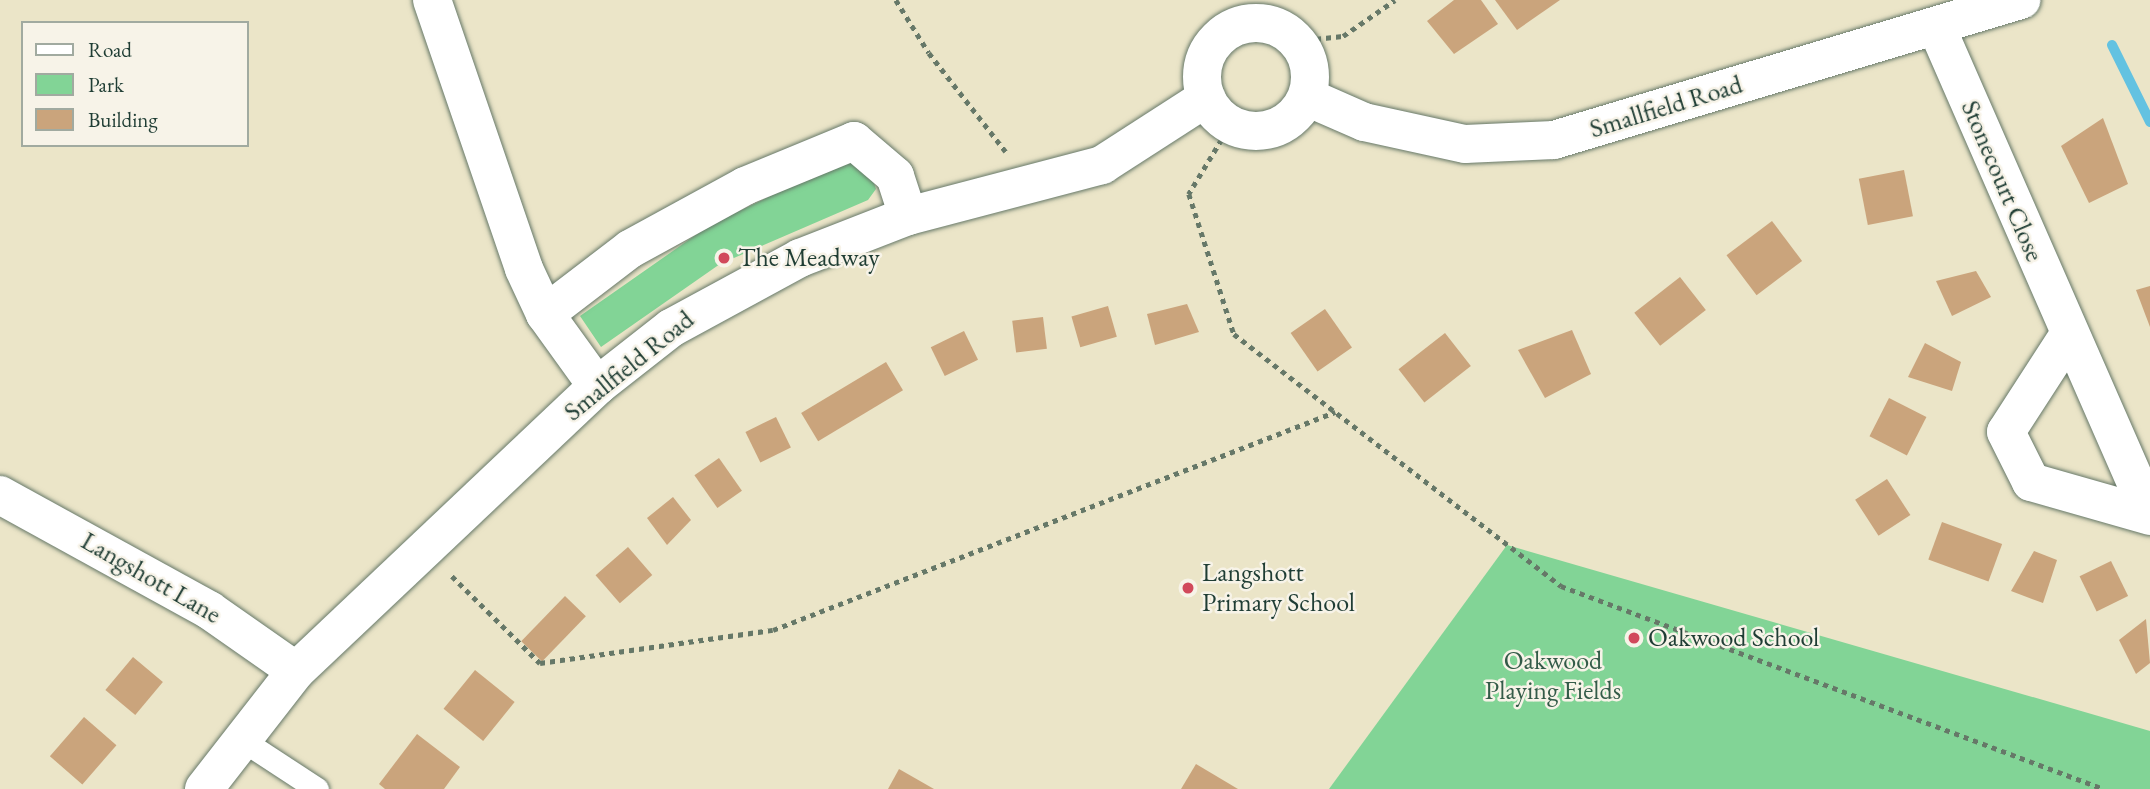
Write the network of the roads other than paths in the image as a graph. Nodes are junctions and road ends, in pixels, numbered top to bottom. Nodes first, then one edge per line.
1 (432, 0) edge
2 (2021, 0) edge
3 (1245, 12) edge
4 (1936, 26) junction
5 (1307, 97) junction
6 (1219, 112) junction
7 (908, 216) junction
8 (545, 314) junction
9 (2068, 336) junction
10 (597, 386) junction
11 (0, 495) edge
12 (2150, 515) edge
13 (296, 671) junction
14 (239, 738) junction
15 (204, 789) edge
16 (317, 789) edge

1 - 8 street
2 - 4 street, Smallfield Road
3 - 5 street
3 - 6 street
4 - 5 street, Smallfield Road
4 - 9 street, Stonecourt Close
5 - 6 street
6 - 7 street, Smallfield Road
7 - 8 street
7 - 10 street, Smallfield Road
8 - 10 street
9 - 12 street, Stonecourt Close
9 - 12 street, Stonecourt Close
10 - 13 street, Smallfield Road
11 - 13 street, Langshott Lane
13 - 14 street, Smallfield Road
14 - 15 street, Smallfield Road
14 - 16 lane

